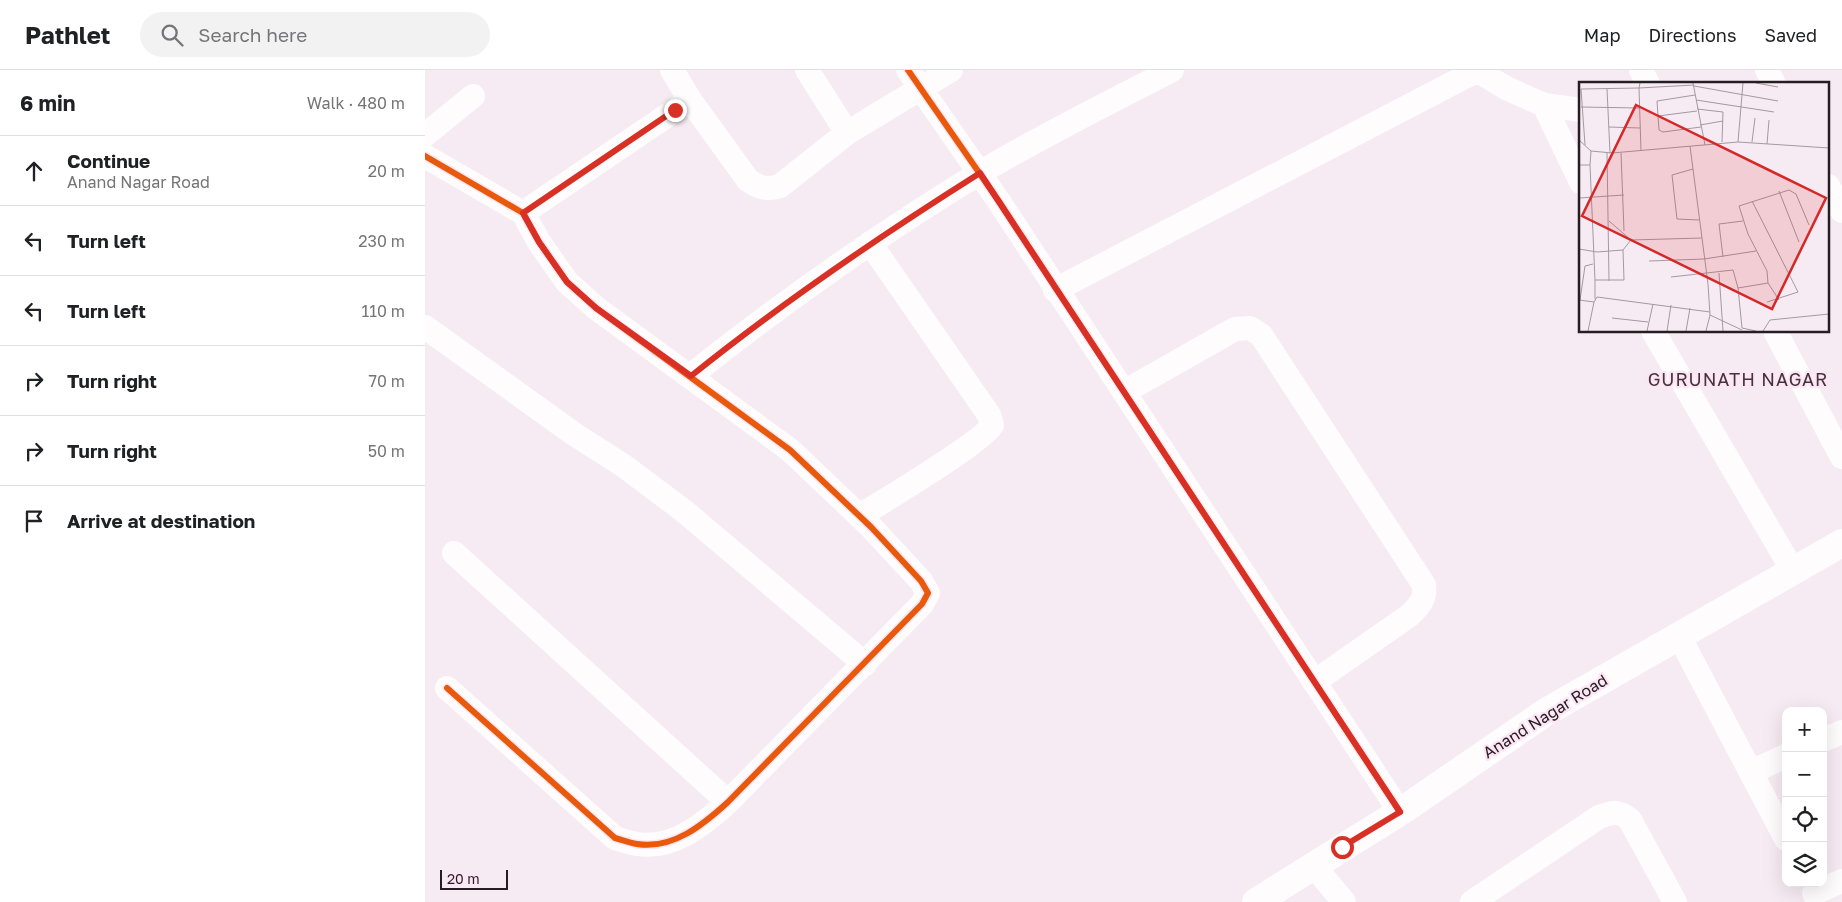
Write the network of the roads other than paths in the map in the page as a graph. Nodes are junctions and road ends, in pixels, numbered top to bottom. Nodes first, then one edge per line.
1 (672, 70) edge
2 (807, 70) edge
3 (951, 70) edge
4 (1172, 70) edge
5 (1478, 70) edge
6 (1641, 70) edge
7 (1767, 70) edge
8 (914, 79) edge
9 (1647, 82) edge
10 (1773, 82) edge
11 (473, 96) dead end
12 (690, 100) junction
13 (1544, 105) junction
14 (1579, 110) edge
15 (847, 133) junction
16 (425, 135) edge
17 (425, 156) edge
18 (980, 173) junction
19 (1579, 178) edge
20 (1829, 188) edge
21 (1838, 211) edge
22 (523, 213) junction
23 (870, 243) junction
24 (1055, 290) junction
25 (425, 327) edge
26 (1654, 332) edge
27 (1776, 332) edge
28 (691, 376) junction
29 (1124, 392) junction
30 (1842, 457) edge
31 (860, 516) junction
32 (1842, 543) edge
33 (454, 553) dead end
34 (1793, 571) junction
35 (1679, 636) junction
36 (865, 664) junction
37 (1314, 682) junction
38 (447, 688) dead end
39 (1842, 732) edge
40 (1827, 738) edge
41 (1782, 758) edge
42 (1751, 772) junction
43 (728, 802) junction
44 (1400, 812) junction
45 (1782, 831) edge
46 (1313, 864) junction
47 (1842, 881) edge
48 (1814, 893) edge
49 (1256, 902) edge
50 (1344, 902) edge
51 (1472, 902) edge
52 (1676, 902) edge

1 - 12 street
2 - 15 street
3 - 8 street
4 - 18 street
5 - 13 street
5 - 24 street
6 - 9 street
7 - 10 street
8 - 15 street
8 - 18 street
11 - 16 street
12 - 15 street
12 - 22 street
13 - 14 street
13 - 19 street
17 - 22 street
18 - 23 street
18 - 24 street
20 - 21 street
22 - 28 street
23 - 28 street
23 - 31 street
24 - 29 street
25 - 36 street
26 - 34 street
27 - 30 street
28 - 31 street
29 - 37 street
29 - 37 street
31 - 36 street
32 - 34 street, Anand Nagar Road
33 - 43 street
34 - 35 street, Anand Nagar Road
35 - 42 street
35 - 44 street, Anand Nagar Road
36 - 43 street
37 - 44 street
38 - 43 street
39 - 40 street
41 - 42 street
42 - 45 street
44 - 46 street, Anand Nagar Road
46 - 49 street, Anand Nagar Road
46 - 50 street
47 - 48 street
51 - 52 street

